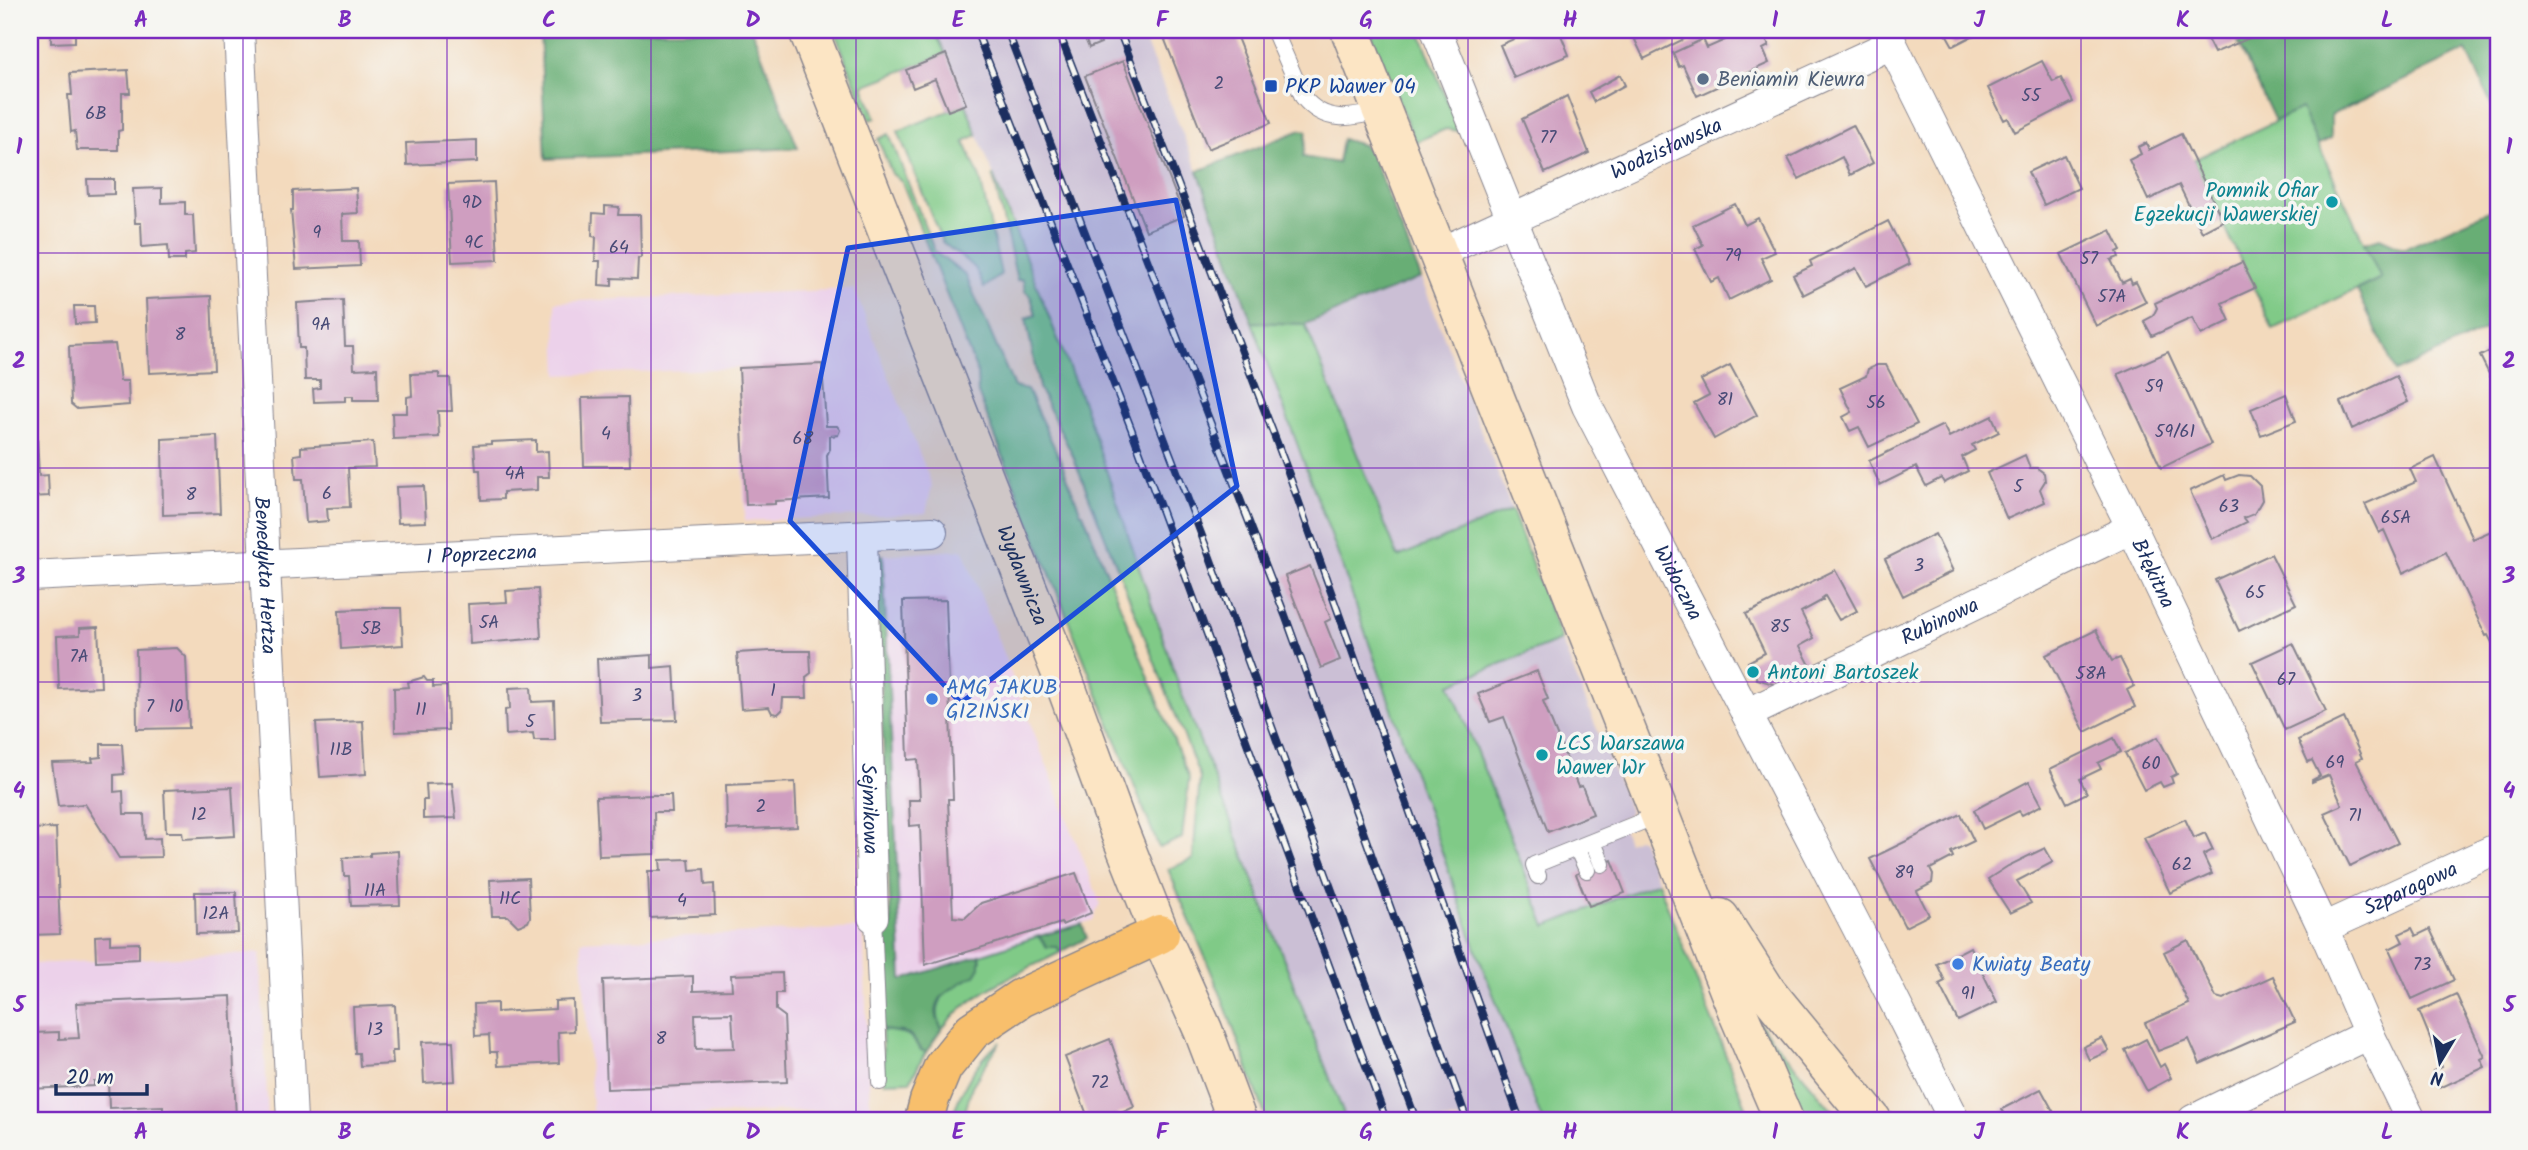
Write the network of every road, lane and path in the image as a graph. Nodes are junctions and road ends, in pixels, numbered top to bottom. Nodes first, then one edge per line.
1 (239, 30) edge
2 (808, 30) edge
3 (1274, 30) edge
4 (1350, 30) edge
5 (1436, 30) edge
6 (1888, 37) edge
7 (1383, 109) junction
8 (1513, 220) junction
9 (1439, 253) junction
10 (2132, 528) junction
11 (932, 532) dead end
12 (862, 536) junction
13 (264, 565) junction
14 (30, 576) edge
15 (1747, 714) junction
16 (1665, 825) junction
17 (1593, 842) junction
18 (1577, 848) junction
19 (2498, 848) edge
20 (1538, 876) dead end
21 (873, 917) joint
22 (2323, 928) junction
23 (1160, 934) junction
24 (2369, 1034) junction
25 (880, 1082) dead end
26 (292, 1120) edge
27 (924, 1120) edge
28 (1237, 1120) edge
29 (1784, 1120) edge
30 (1872, 1120) edge
31 (1954, 1120) edge
32 (2193, 1120) edge
33 (2411, 1120) edge

1 - 13 street, Benedykta Hertza
2 - 23 main road, Wydawnicza
3 - 7 lane
4 - 7 main road
5 - 8 street, Widoczna
6 - 8 street, Wodzisławska
6 - 10 street, Błękitna
7 - 9 main road
8 - 9 street, Wodzisławska
8 - 15 street, Widoczna
9 - 16 main road
10 - 15 street, Rubinowa
10 - 22 street, Błękitna
11 - 12 street, I Poprzeczna
12 - 13 street, I Poprzeczna
12 - 21 street, Sejmikowa
13 - 14 street, I Poprzeczna
13 - 26 street, Benedykta Hertza
15 - 31 street, Widoczna
16 - 17 lane
16 - 29 main road
16 - 30 main road
17 - 18 lane
17 - 18 lane
18 - 20 lane
19 - 22 street, Szparagowa
21 - 25 lane, Sejmikowa
22 - 24 street, Błękitna
23 - 27 main road
23 - 28 main road, Wydawnicza
24 - 32 street
24 - 33 street, Błękitna

